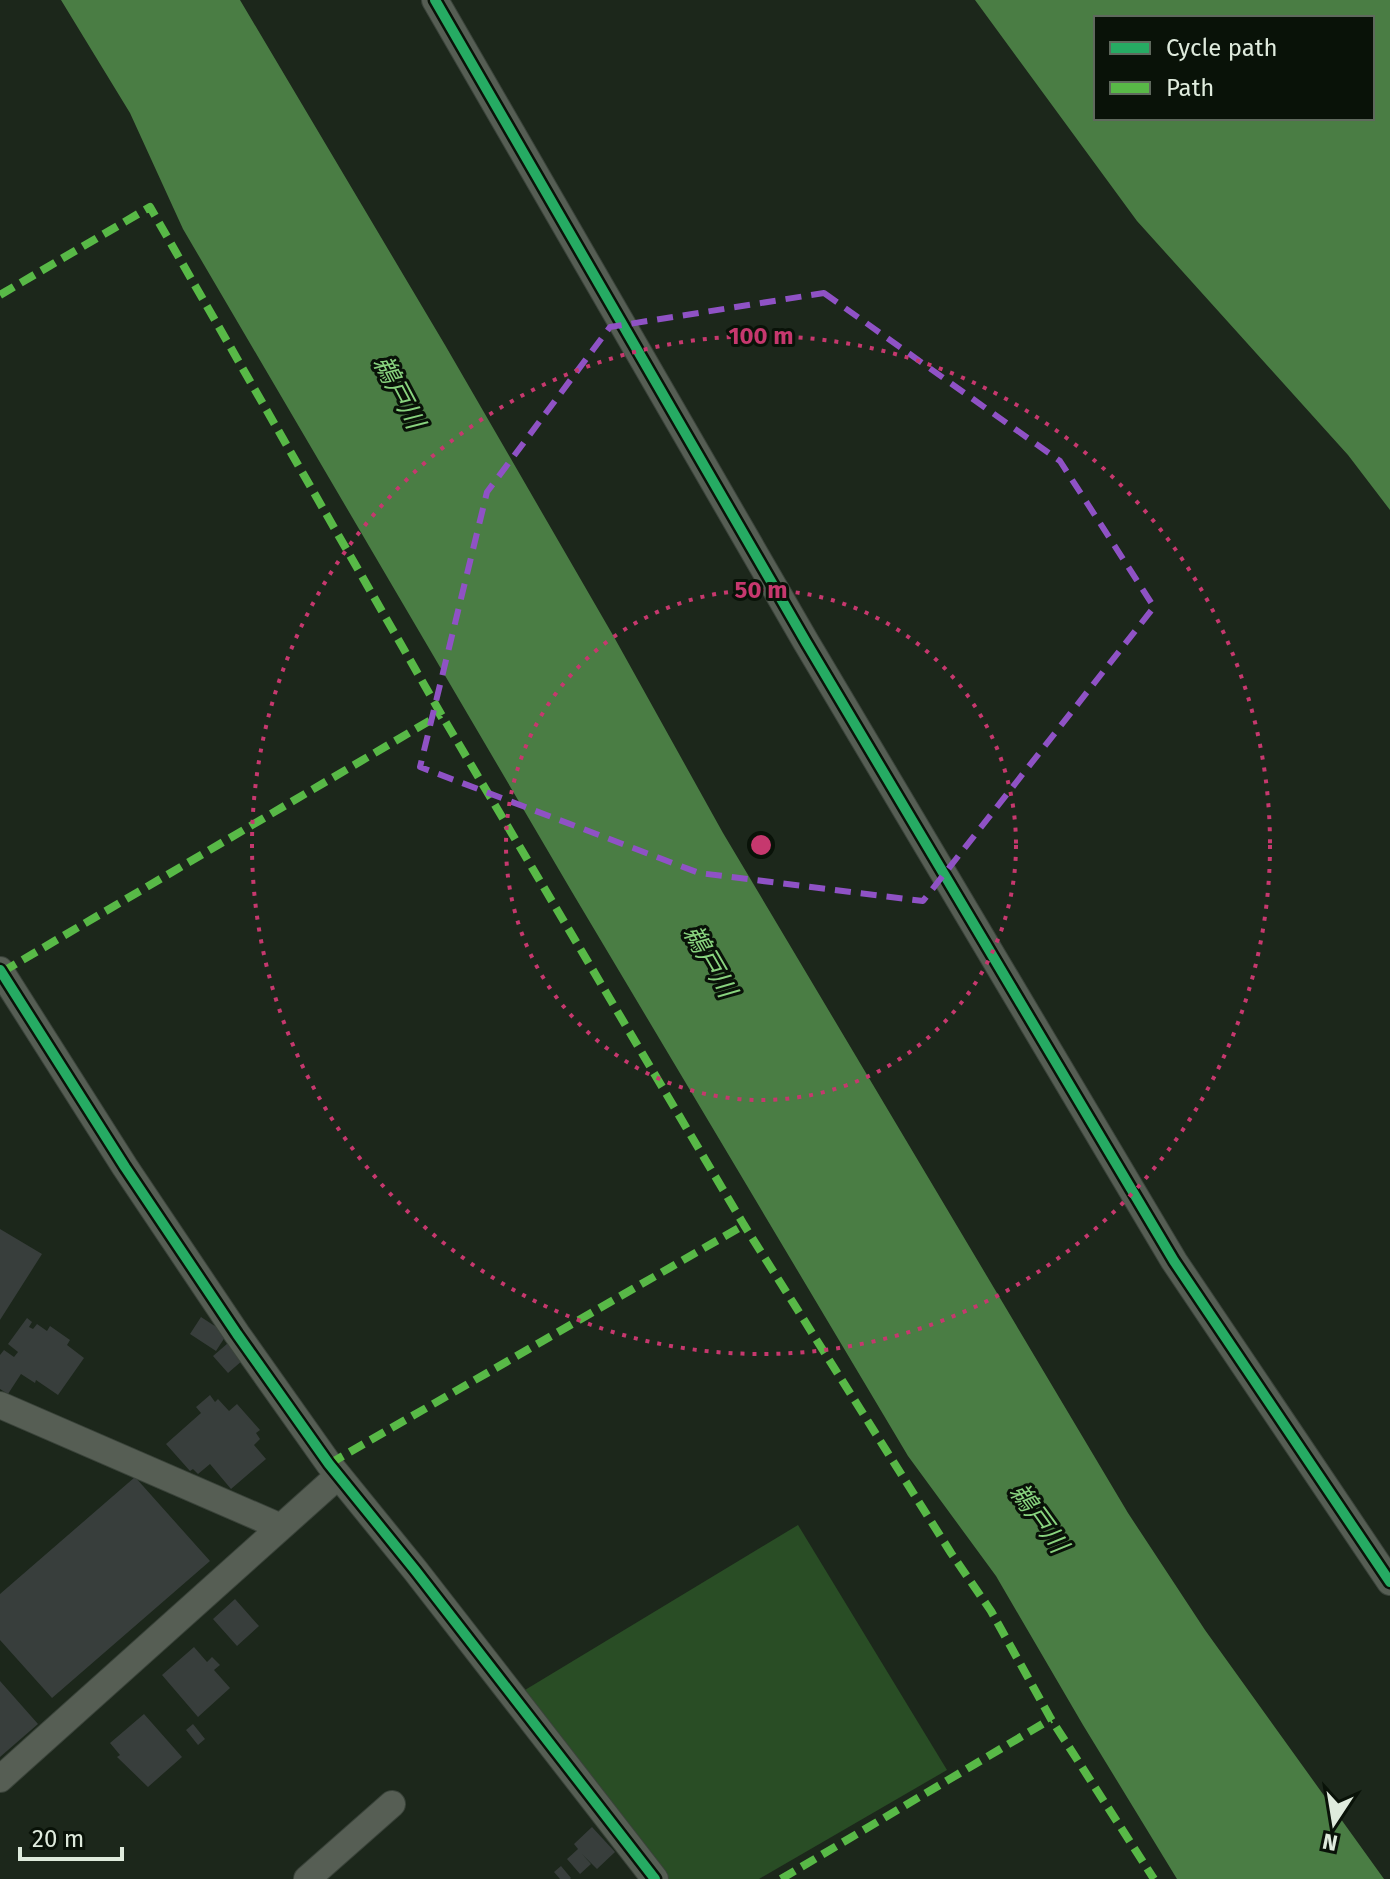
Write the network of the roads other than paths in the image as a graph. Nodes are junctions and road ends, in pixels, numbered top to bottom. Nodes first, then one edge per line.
1 (435, 0) edge
2 (0, 970) edge
3 (0, 1405) edge
4 (338, 1476) junction
5 (281, 1527) junction
6 (1390, 1582) edge
7 (0, 1779) edge
8 (392, 1804) dead end
9 (307, 1879) edge
10 (655, 1879) edge

1 - 6 street
2 - 4 street
3 - 5 street
4 - 5 street
4 - 10 street
5 - 7 street
8 - 9 street

